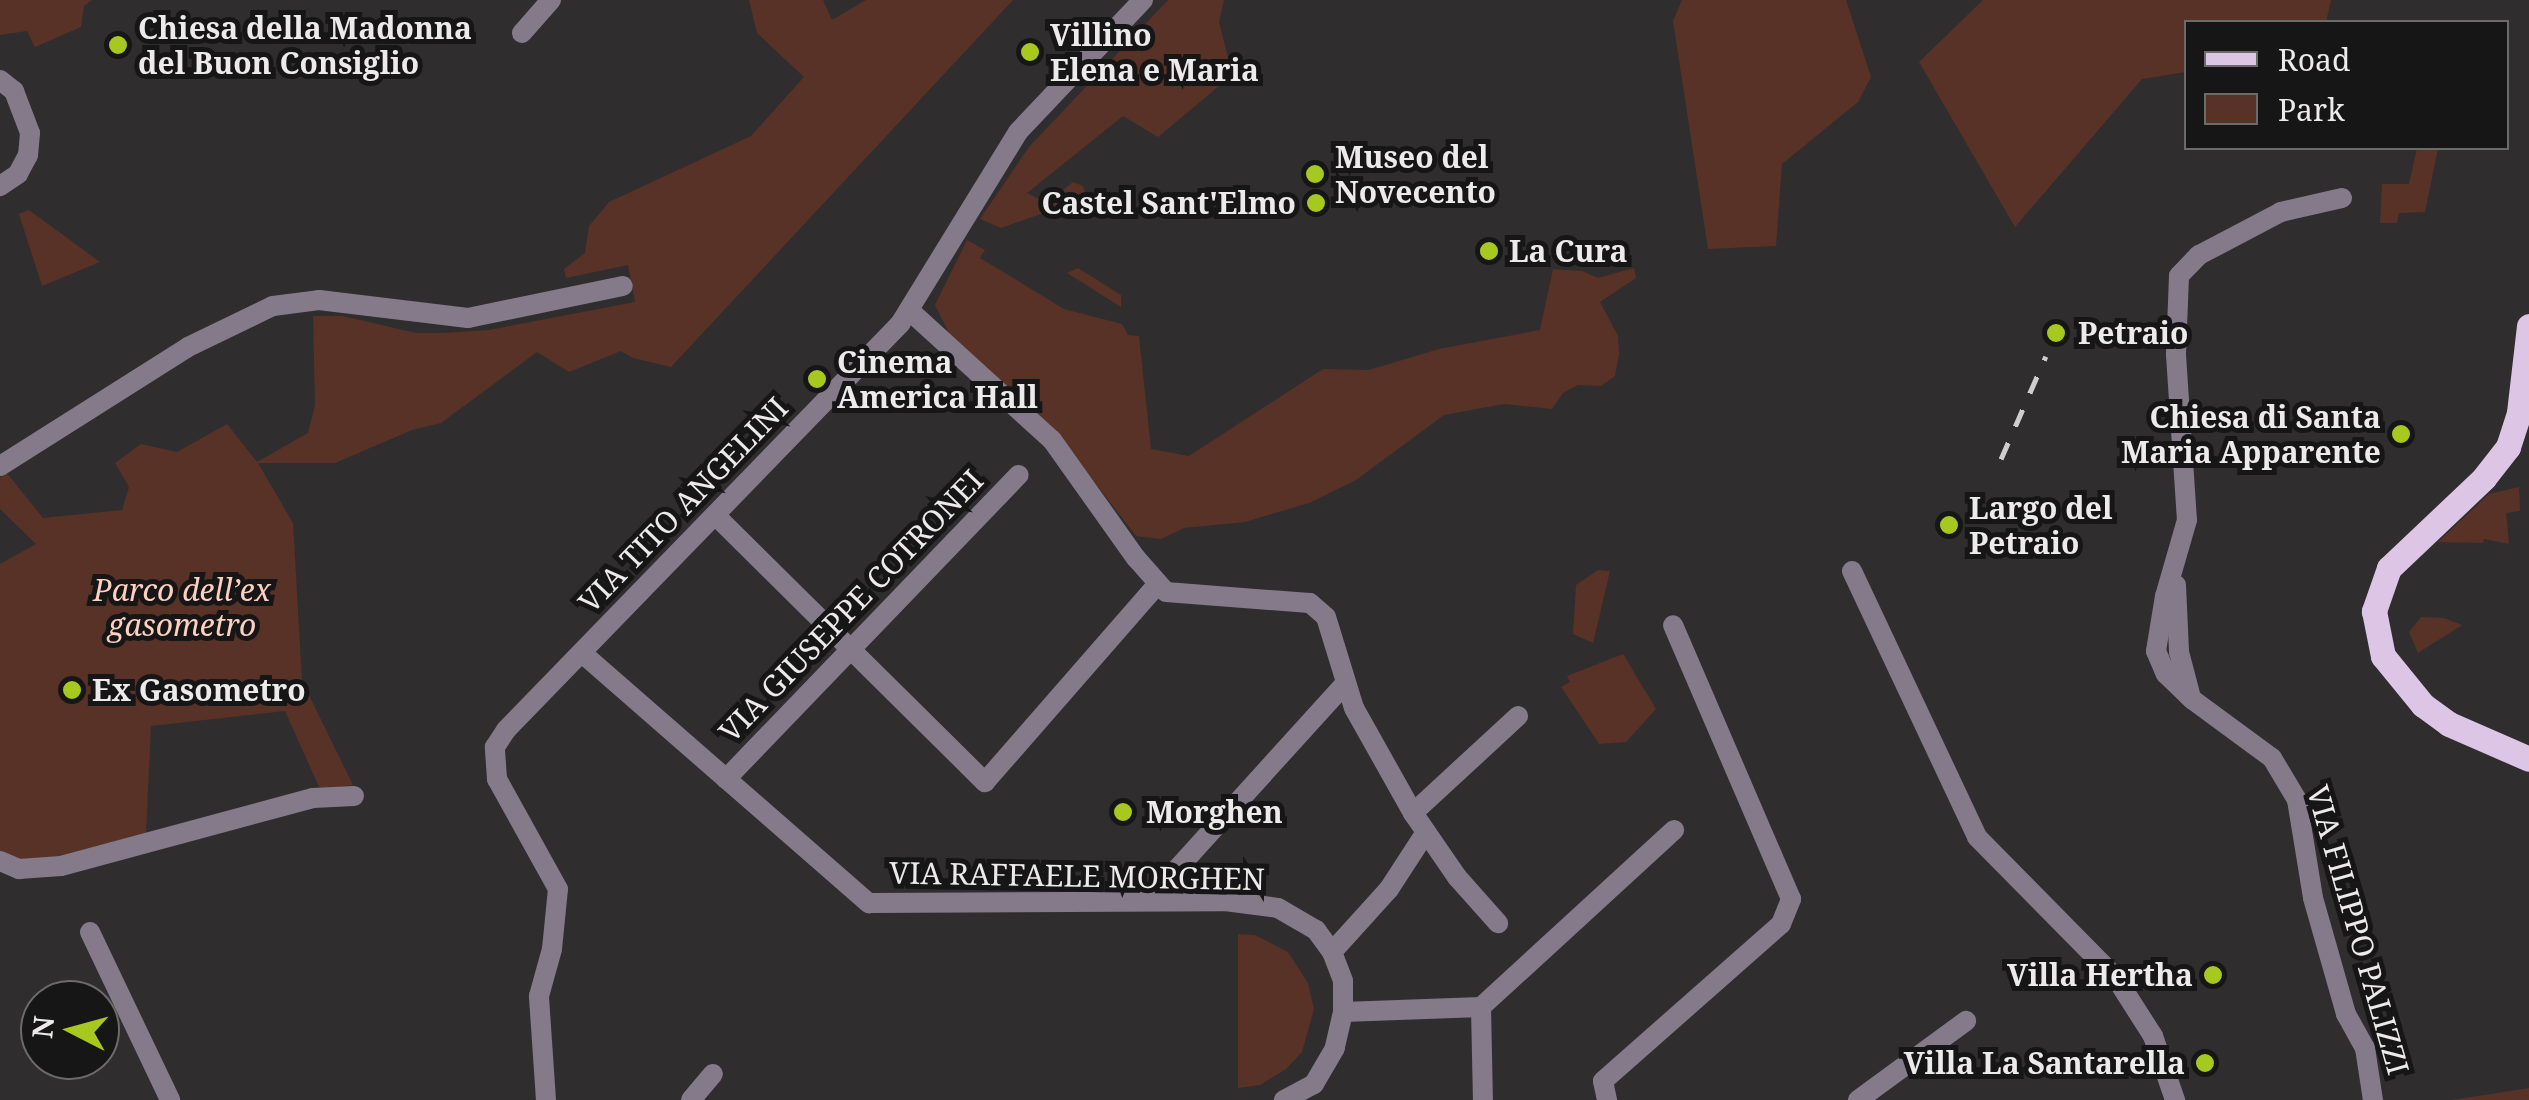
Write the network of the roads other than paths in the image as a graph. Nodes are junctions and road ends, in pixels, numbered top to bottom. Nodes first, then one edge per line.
1 (551, 0) edge
2 (1143, 0) edge
3 (522, 33) dead end
4 (0, 80) edge
5 (0, 186) edge
6 (2342, 198) dead end
7 (623, 286) dead end
8 (910, 311) junction
9 (2529, 326) edge
10 (0, 466) edge
11 (1019, 475) dead end
12 (714, 515) junction
13 (1852, 571) dead end
14 (1158, 584) junction
15 (1673, 625) dead end
16 (852, 648) junction
17 (582, 654) junction
18 (1346, 683) junction
19 (1518, 716) dead end
20 (2529, 758) edge
21 (726, 779) junction
22 (354, 796) dead end
23 (1413, 813) junction
24 (1674, 830) dead end
25 (1426, 832) junction
26 (0, 861) edge
27 (1148, 901) junction
28 (1498, 923) dead end
29 (90, 932) dead end
30 (1332, 952) junction
31 (1482, 1007) junction
32 (1343, 1012) junction
33 (1966, 1021) dead end
34 (712, 1074) dead end
35 (170, 1100) edge
36 (546, 1100) edge
37 (691, 1100) edge
38 (1284, 1100) edge
39 (1484, 1100) edge
40 (1607, 1100) edge
41 (1858, 1100) edge
42 (2176, 1100) edge
43 (2374, 1100) edge

1 - 3 street
2 - 8 street, VIA TITO ANGELINI
4 - 5 street
6 - 43 street, VIA FILIPPO PALIZZI
7 - 10 street
8 - 12 street, VIA TITO ANGELINI
8 - 14 street
9 - 20 main road
11 - 16 street, VIA GIUSEPPE COTRONEI
12 - 16 street
12 - 17 street, VIA TITO ANGELINI
13 - 42 street
14 - 16 street
14 - 18 street
15 - 40 street
16 - 21 street, VIA GIUSEPPE COTRONEI
17 - 21 street
17 - 36 street, VIA TITO ANGELINI
18 - 23 street
18 - 27 street
19 - 23 street
21 - 27 street, VIA RAFFAELE MORGHEN
22 - 26 street
23 - 25 street
24 - 31 street
25 - 28 street
25 - 30 street
27 - 30 street, VIA RAFFAELE MORGHEN
29 - 35 street
30 - 32 street
31 - 32 street
31 - 39 street
32 - 38 street
33 - 41 street
34 - 37 street

